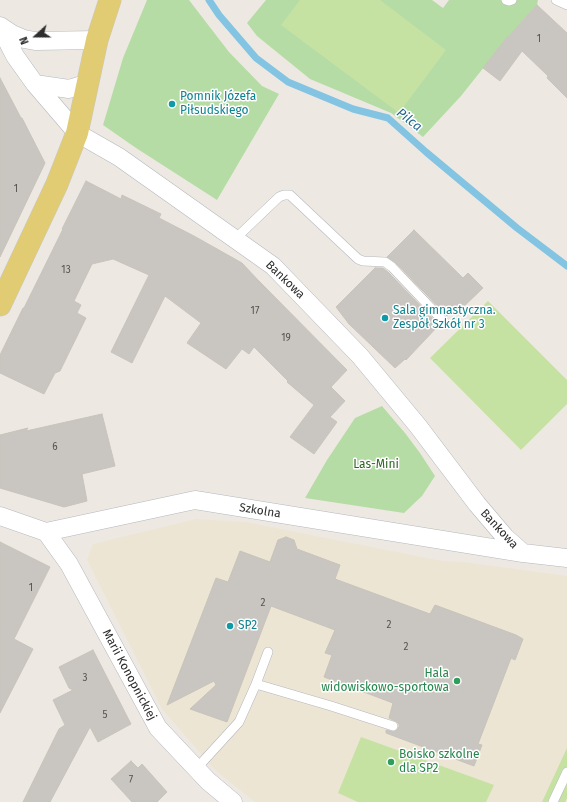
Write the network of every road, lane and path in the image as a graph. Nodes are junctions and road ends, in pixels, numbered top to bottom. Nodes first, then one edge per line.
1 (110, 0) edge
2 (506, 0) edge
3 (512, 0) edge
4 (556, 0) edge
5 (567, 5) edge
6 (0, 26) edge
7 (97, 40) junction
8 (88, 83) junction
9 (35, 84) junction
10 (77, 134) junction
11 (235, 239) junction
12 (0, 305) edge
13 (447, 326) dead end
14 (477, 504) junction
15 (0, 516) edge
16 (46, 532) junction
17 (452, 541) junction
18 (523, 553) junction
19 (567, 558) edge
20 (268, 652) dead end
21 (256, 684) junction
22 (393, 726) dead end
23 (196, 769) junction
24 (567, 772) edge
25 (232, 802) edge
26 (553, 802) edge

1 - 7 main road
2 - 3 lane
4 - 5 lane
6 - 7 street, Bankowa
6 - 9 street, Bankowa
7 - 8 main road
8 - 9 street
8 - 10 main road
9 - 10 street, Bankowa
10 - 11 street, Bankowa
10 - 12 main road
11 - 13 lane
11 - 14 street, Bankowa
14 - 17 street, Bankowa
14 - 18 street, Bankowa
15 - 16 street
16 - 17 street, Szkolna
16 - 23 street, Marii Konopnickiej
17 - 18 street, Szkolna
18 - 19 street, Szkolna
20 - 21 lane
21 - 22 lane
21 - 23 lane
23 - 25 street, Marii Konopnickiej
24 - 26 lane

